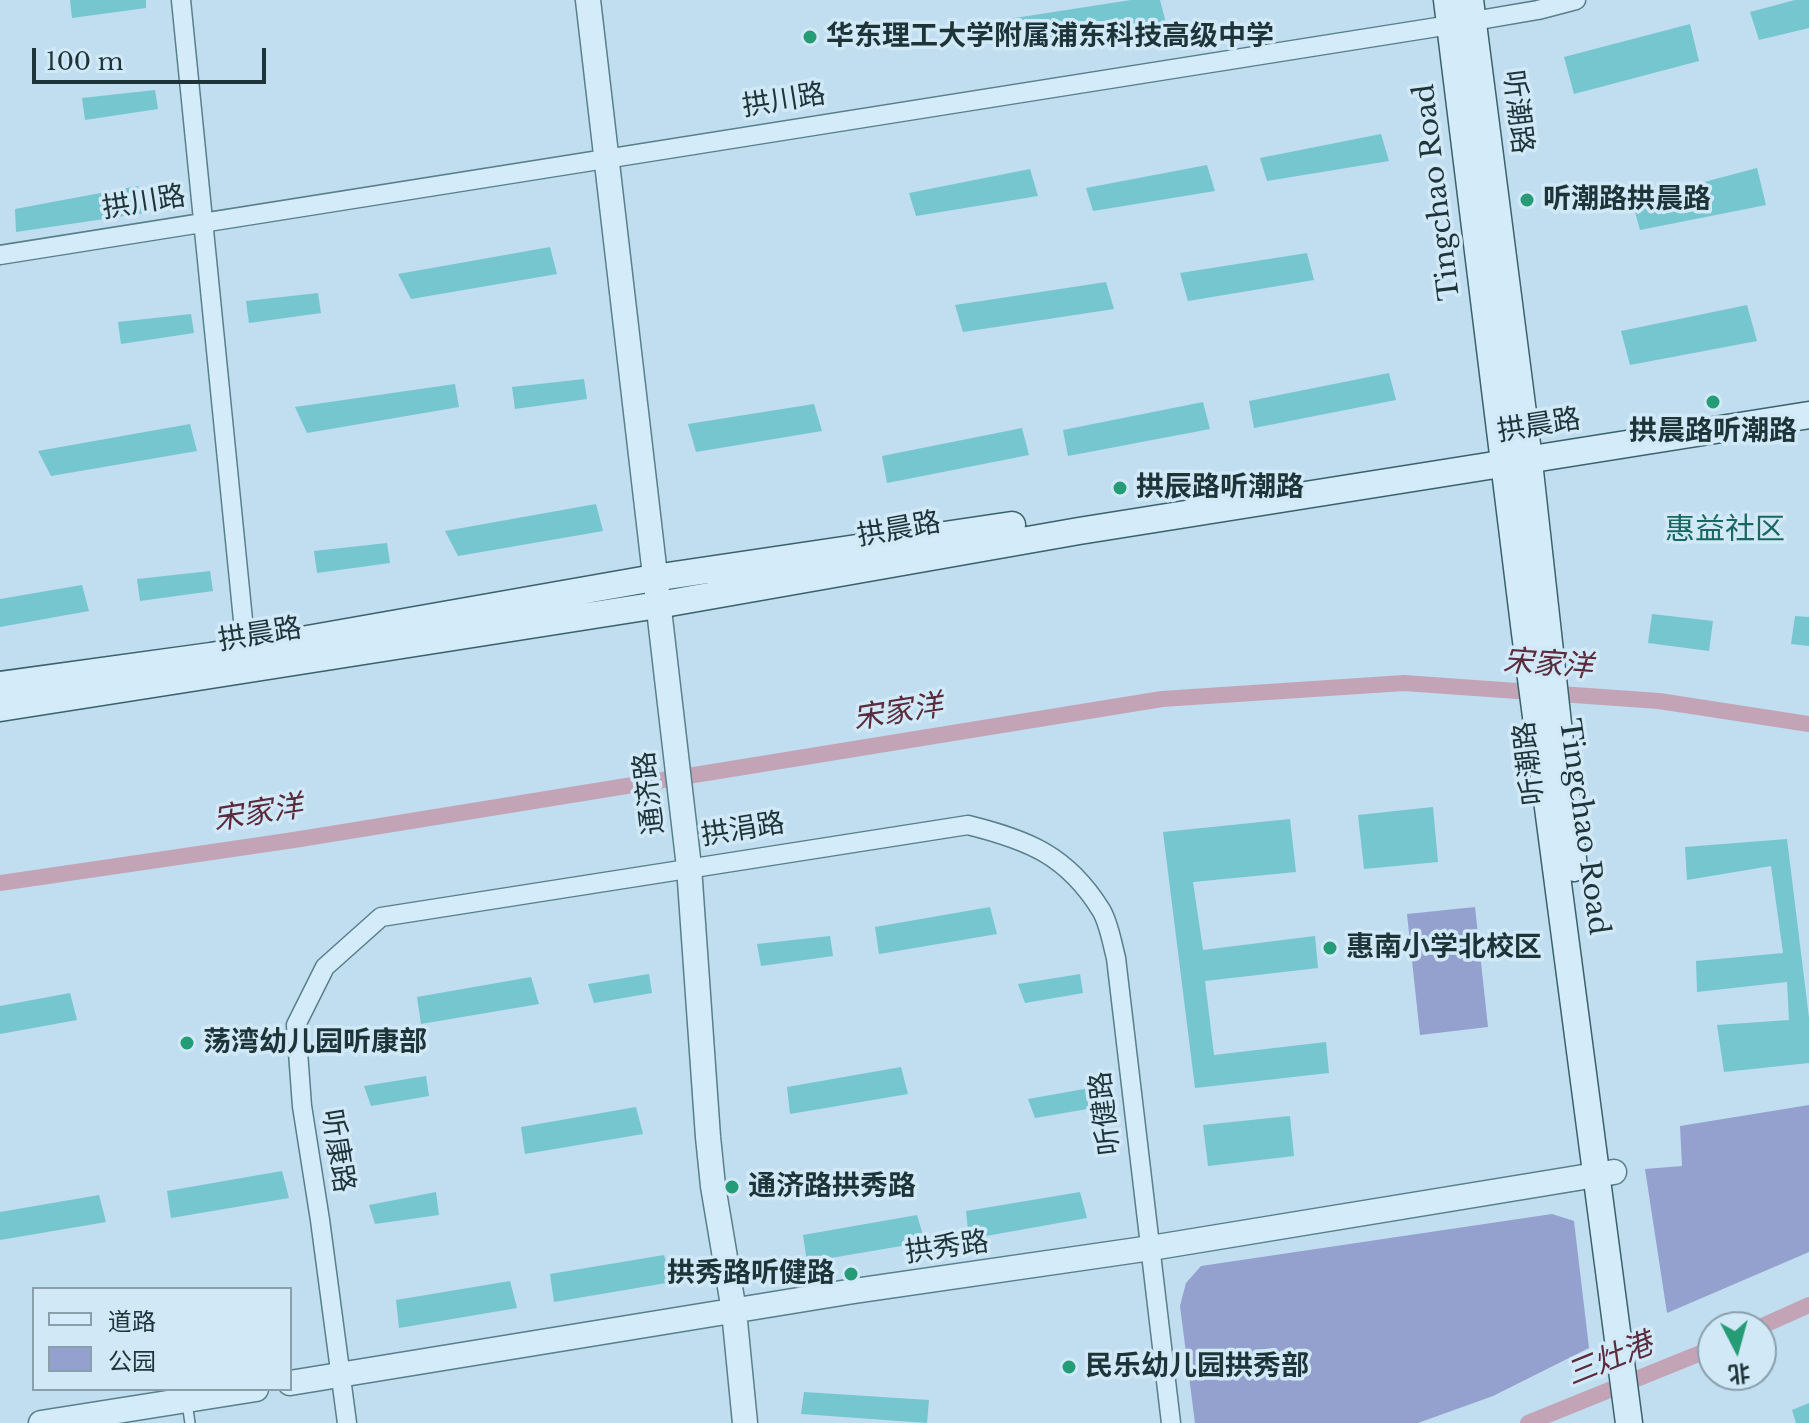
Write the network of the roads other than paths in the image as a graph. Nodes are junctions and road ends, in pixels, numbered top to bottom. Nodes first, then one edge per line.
1 (181, 0) edge
2 (588, 0) edge
3 (1576, 0) edge
4 (1460, 11) edge
5 (606, 157) junction
6 (203, 222) junction
7 (0, 255) edge
8 (1809, 401) edge
9 (1809, 415) edge
10 (1516, 454) junction
11 (654, 578) junction
12 (658, 605) junction
13 (246, 650) junction
14 (0, 685) edge
15 (0, 708) edge
16 (1018, 838) joint
17 (689, 867) junction
18 (381, 917) joint
19 (1605, 1174) junction
20 (1151, 1248) junction
21 (734, 1311) junction
22 (1628, 1336) junction
23 (341, 1375) junction
24 (292, 1383) edge
25 (250, 1391) edge
26 (188, 1412) edge
27 (51, 1422) edge
28 (347, 1423) edge
29 (745, 1423) edge
30 (1171, 1423) edge
31 (1629, 1423) edge
32 (1647, 1423) edge

1 - 6 street
2 - 5 street, 通济路
3 - 4 street, 拱川路
4 - 5 street, 拱川路
4 - 10 main road, Tingchao Road
5 - 6 street, 拱川路
5 - 11 street, 通济路
6 - 7 street, 拱川路
6 - 13 street
8 - 10 main road, 拱晨路
9 - 10 main road, 拱晨路
10 - 11 main road, 拱晨路
10 - 12 main road, 拱晨路
10 - 19 main road, 听潮路
11 - 12 street, 通济路
11 - 13 main road, 拱晨路
12 - 15 main road, 拱晨路
12 - 17 street, 通济路
13 - 14 main road, 拱晨路
16 - 17 street, 拱涓路
16 - 20 street, 听健路
17 - 18 street, 拱涓路
17 - 21 street, 通济路
18 - 23 street, 听康路
19 - 20 street, 拱秀路
19 - 22 main road, 听潮路
20 - 21 street, 拱秀路
20 - 30 street, 听健路
21 - 23 street, 拱秀路
21 - 29 street, 通济路
22 - 31 main road
22 - 32 main road, 听潮路
23 - 24 street, 拱秀路
23 - 28 street, 听康路
25 - 26 street
26 - 27 street

